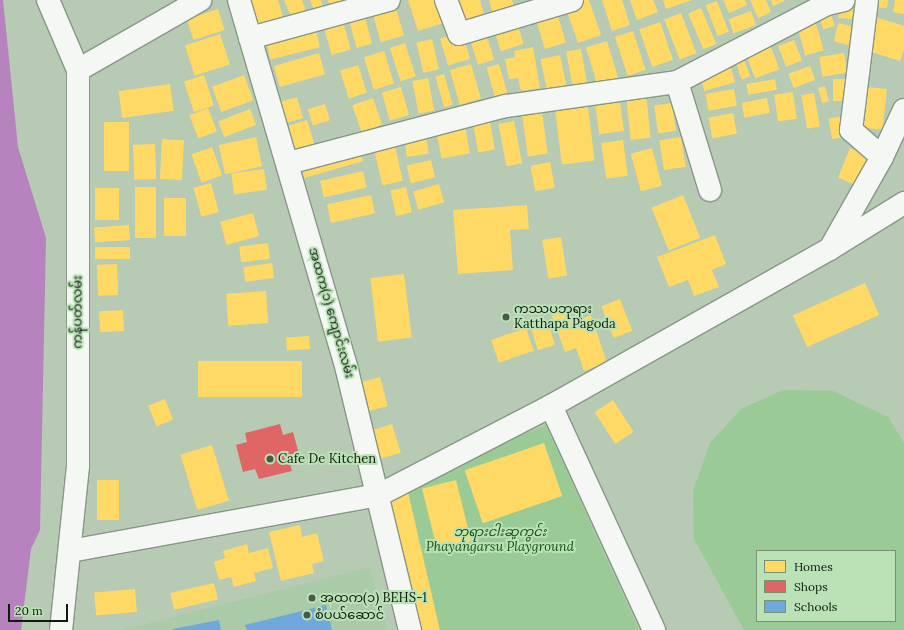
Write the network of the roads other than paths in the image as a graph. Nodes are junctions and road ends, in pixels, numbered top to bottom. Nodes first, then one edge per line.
1 (48, 0) edge
2 (200, 0) edge
3 (239, 0) edge
4 (389, 0) edge
5 (446, 0) edge
6 (572, 0) edge
7 (844, 0) edge
8 (866, 0) edge
9 (250, 38) junction
10 (78, 70) junction
11 (677, 82) junction
12 (904, 110) edge
13 (882, 157) junction
14 (288, 163) junction
15 (710, 190) dead end
16 (904, 203) edge
17 (830, 249) junction
18 (551, 406) junction
19 (379, 495) junction
20 (70, 552) junction
21 (61, 630) edge
22 (410, 630) edge
23 (654, 630) edge

1 - 10 street, ကန်ပတ်လမ်း
2 - 10 street
3 - 9 street, အထက(၁) ကျောင်းလမ်း
4 - 9 street
5 - 6 street
7 - 11 street
8 - 13 street
9 - 14 street, အထက(၁) ကျောင်းလမ်း
10 - 20 street, ကန်ပတ်လမ်း
11 - 14 street
11 - 15 street
12 - 13 street
13 - 17 street
14 - 19 street, အထက(၁) ကျောင်းလမ်း
16 - 17 street
17 - 18 street
18 - 19 street
18 - 23 street
19 - 20 street
19 - 22 street, အထက(၁) ကျောင်းလမ်း
20 - 21 street, ကန်ပတ်လမ်း

